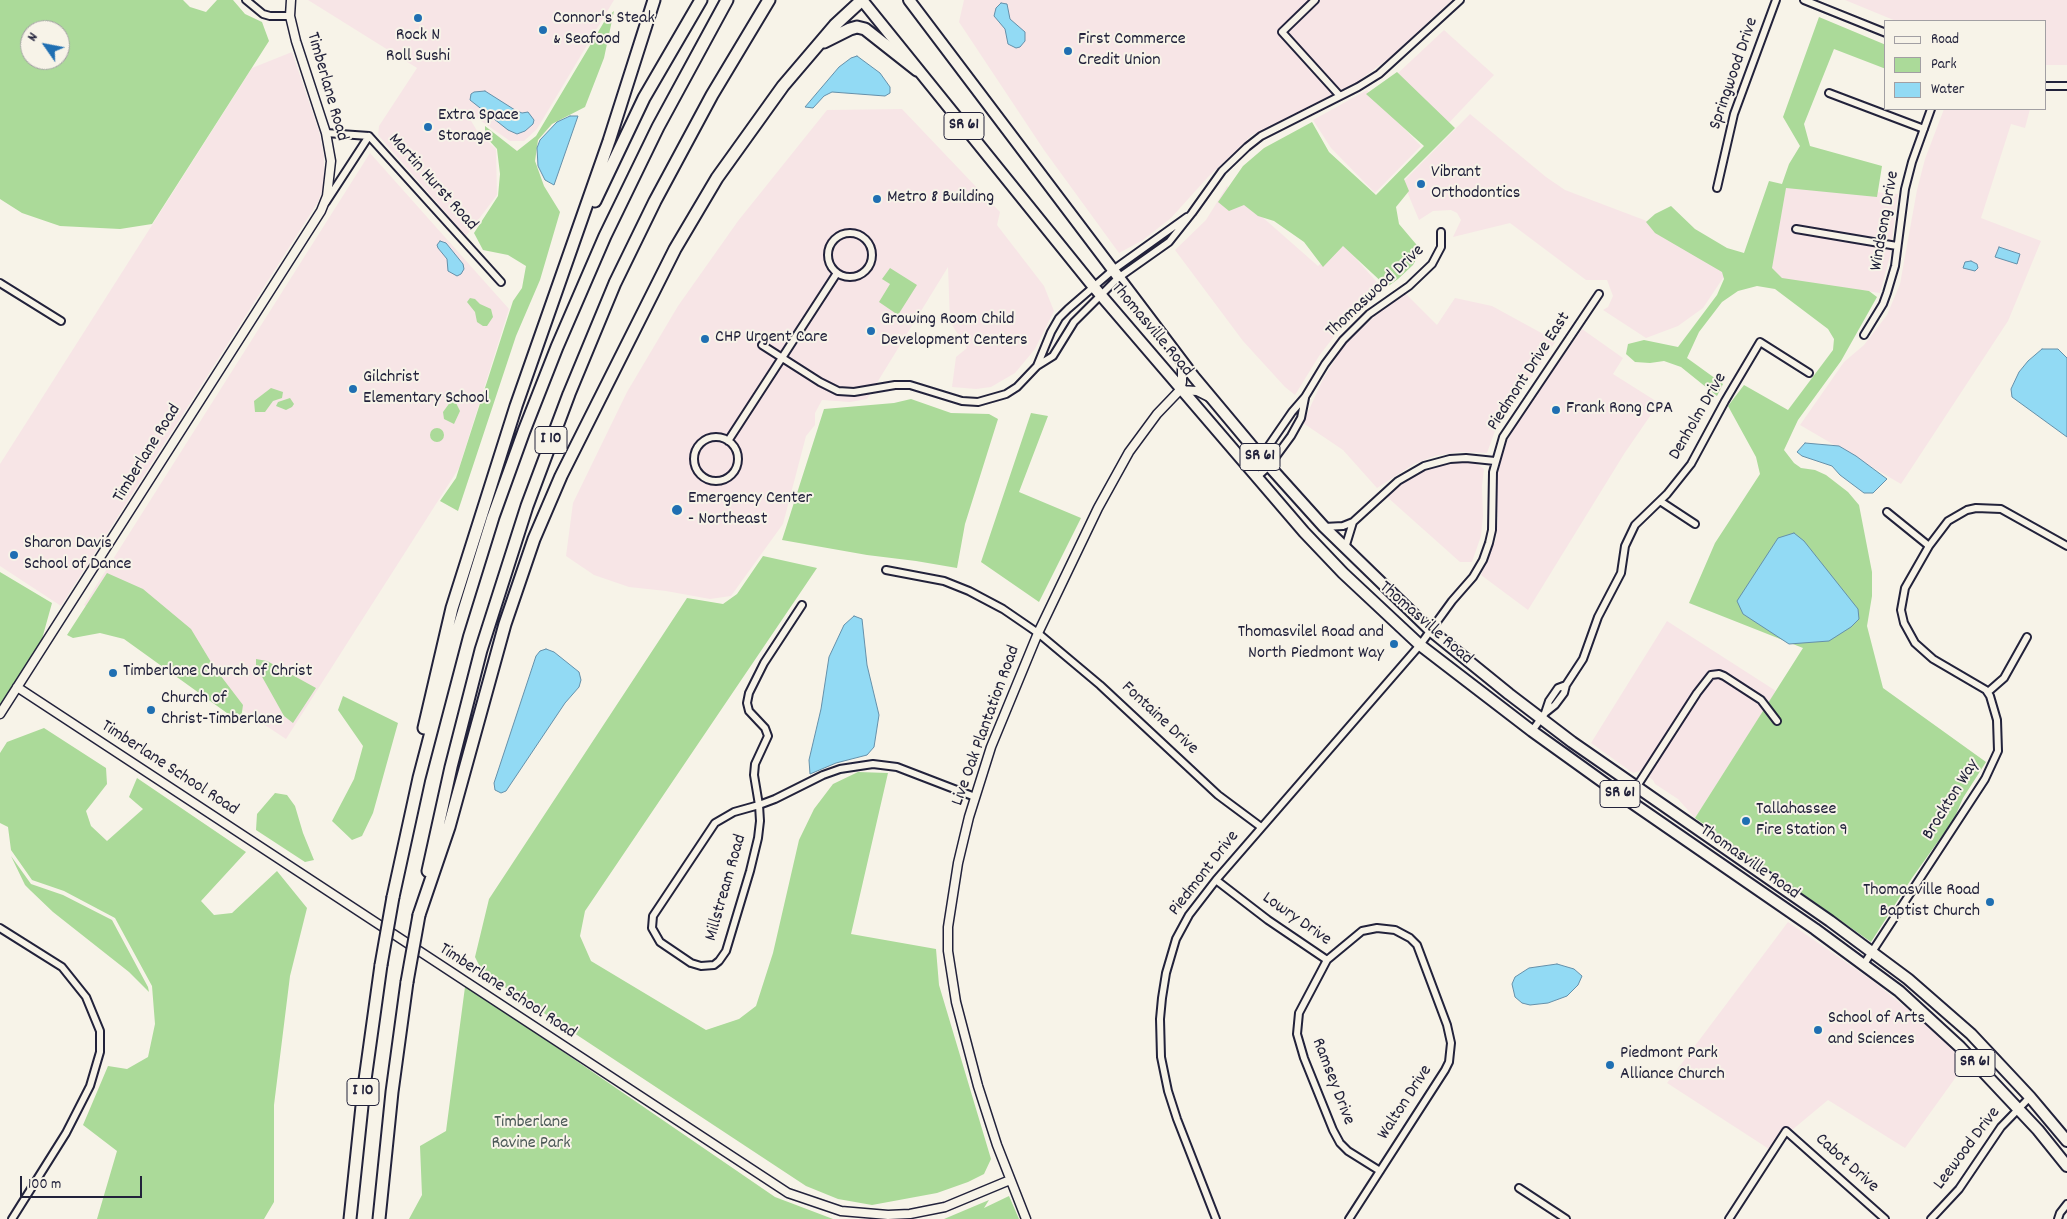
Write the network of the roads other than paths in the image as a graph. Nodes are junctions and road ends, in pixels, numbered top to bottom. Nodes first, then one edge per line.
1 (246, 0) edge
2 (291, 0) edge
3 (654, 0) edge
4 (701, 0) edge
5 (727, 0) edge
6 (770, 0) edge
7 (862, 0) edge
8 (908, 0) edge
9 (1315, 0) edge
10 (1460, 0) edge
11 (1776, 0) edge
12 (1804, 0) edge
13 (290, 16) junction
14 (1884, 32) edge
15 (816, 47) junction
16 (917, 70) junction
17 (2047, 86) edge
18 (2067, 86) edge
19 (1829, 93) dead end
20 (1340, 96) junction
21 (1931, 110) edge
22 (1924, 129) junction
23 (326, 133) junction
24 (369, 136) junction
25 (1717, 188) dead end
26 (321, 211) junction
27 (1192, 214) junction
28 (1796, 229) dead end
29 (1441, 232) dead end
30 (1897, 246) junction
31 (837, 273) junction
32 (1115, 274) junction
33 (562, 278) junction
34 (501, 282) dead end
35 (0, 283) edge
36 (1093, 286) junction
37 (1599, 294) dead end
38 (1101, 296) junction
39 (61, 321) dead end
40 (1864, 335) dead end
41 (762, 345) dead end
42 (781, 358) junction
43 (1182, 361) junction
44 (1037, 366) junction
45 (1809, 373) dead end
46 (1180, 390) junction
47 (1211, 397) junction
48 (1306, 397) junction
49 (728, 441) junction
50 (1261, 457) junction
51 (1495, 461) junction
52 (1269, 466) junction
53 (1249, 469) junction
54 (1257, 477) junction
55 (1660, 501) junction
56 (1887, 512) dead end
57 (1353, 522) junction
58 (1695, 524) dead end
59 (1324, 527) junction
60 (1929, 546) junction
61 (2067, 546) edge
62 (1345, 548) junction
63 (1332, 562) junction
64 (886, 570) dead end
65 (802, 605) dead end
66 (1430, 630) junction
67 (1038, 633) junction
68 (2027, 637) dead end
69 (1420, 644) junction
70 (17, 687) junction
71 (1988, 692) junction
72 (0, 714) edge
73 (1543, 716) junction
74 (1777, 721) dead end
75 (1532, 731) junction
76 (1638, 786) junction
77 (975, 797) junction
78 (1628, 800) junction
79 (759, 805) junction
80 (1261, 827) junction
81 (1701, 831) junction
82 (405, 838) junction
83 (1693, 844) junction
84 (1216, 880) junction
85 (1780, 886) junction
86 (1771, 898) junction
87 (419, 915) junction
88 (0, 928) edge
89 (1412, 940) joint
90 (1872, 951) junction
91 (1327, 960) junction
92 (1864, 964) junction
93 (2030, 1097) junction
94 (2018, 1108) junction
95 (2067, 1141) edge
96 (2067, 1166) edge
97 (1380, 1171) junction
98 (1010, 1180) junction
99 (1520, 1188) dead end
100 (2067, 1204) edge
101 (12, 1219) edge
102 (350, 1219) edge
103 (379, 1219) edge
104 (1026, 1219) edge
105 (1216, 1219) edge
106 (1349, 1219) edge
107 (1566, 1219) edge
108 (1729, 1219) edge
109 (1885, 1219) edge
110 (1931, 1219) edge
111 (2058, 1219) edge

1 - 13 street
2 - 13 street, Timberlane Road
3 - 33 highway
4 - 33 highway
5 - 82 highway, I 10
6 - 87 highway, I 10
7 - 15 highway
7 - 16 main road, Thomasville Road / SR 61
8 - 32 main road, Thomasville Road / SR 61
9 - 20 street
10 - 20 street
11 - 25 street, Springwood Drive
12 - 14 street
13 - 23 street, Timberlane Road
15 - 16 highway
15 - 87 highway
16 - 36 main road, Thomasville Road / SR 61
17 - 18 street
19 - 22 street
20 - 27 street
21 - 22 street, Windsong Drive
22 - 30 street, Windsong Drive
23 - 24 street, Martin Hurst Road
23 - 26 street, Timberlane Road
24 - 26 street, Timberlane Road
24 - 34 street, Martin Hurst Road
26 - 70 street, Timberlane Road
27 - 32 street
27 - 32 street
28 - 30 street
29 - 48 street, Thomaswood Drive
30 - 40 street, Windsong Drive
31 - 31 street
31 - 42 street
32 - 36 street
32 - 38 street
32 - 43 main road, Thomasville Road / SR 61
33 - 82 highway
35 - 39 street
36 - 38 main road, Thomasville Road / SR 61
36 - 44 street
37 - 51 street, Piedmont Drive East
38 - 44 street
38 - 46 main road, Thomasville Road / SR 61
41 - 42 street
42 - 44 street
42 - 49 street
43 - 46 street
43 - 47 main road, Thomasville Road / SR 61
45 - 55 street, Denholm Drive
46 - 47 street
46 - 53 main road, Thomasville Road / SR 61
46 - 67 street, Live Oak Plantation Road
47 - 50 main road, Thomasville Road / SR 61
48 - 50 street, Thomaswood Drive
48 - 52 street, Thomaswood Drive
49 - 49 street
50 - 52 main road, Thomasville Road / SR 61
50 - 53 street, Thomaswood Drive
51 - 57 street
51 - 66 street, Piedmont Drive East
52 - 54 street, Thomaswood Drive
52 - 59 main road, Thomasville Road / SR 61
53 - 54 main road, Thomasville Road / SR 61
54 - 63 main road, Thomasville Road / SR 61
55 - 58 street
55 - 73 street, Denholm Drive
56 - 60 street
57 - 59 street
57 - 62 street
59 - 62 main road, Thomasville Road / SR 61
60 - 61 street
60 - 71 street
62 - 63 main road
62 - 66 main road, Thomasville Road / SR 61
63 - 69 main road, Thomasville Road / SR 61
64 - 67 street
65 - 79 street, Millstream Road
66 - 69 street, Piedmont Drive
66 - 73 main road, Thomasville Road / SR 61
67 - 77 street, Live Oak Plantation Road
67 - 80 street, Fontaine Drive
68 - 71 street
69 - 75 main road, Thomasville Road / SR 61
69 - 80 street, Piedmont Drive
70 - 72 street, Timberlane Road
70 - 98 street, Timberlane School Road
71 - 90 street, Brockton Way
73 - 75 street, Denholm Drive
73 - 76 main road, Thomasville Road / SR 61
74 - 76 street
75 - 78 main road, Thomasville Road / SR 61
76 - 78 street
76 - 81 main road, Thomasville Road / SR 61
77 - 79 street, Millstream Road
77 - 98 street, Live Oak Plantation Road
78 - 83 main road, Thomasville Road / SR 61
79 - 79 street, Millstream Road
80 - 84 street, Piedmont Drive
81 - 83 main road
81 - 85 main road, Thomasville Road / SR 61
82 - 102 highway, I 10, bridge
83 - 86 main road, Thomasville Road / SR 61
84 - 91 street, Lowry Drive
84 - 105 street, Piedmont Drive
85 - 86 main road
85 - 90 main road, Thomasville Road / SR 61
86 - 92 main road, Thomasville Road / SR 61
87 - 103 highway, I 10, bridge
88 - 101 street
89 - 91 street, Lowry Drive
89 - 97 street, Walton Drive
90 - 92 street, Brockton Way
90 - 93 main road, Thomasville Road / SR 61
91 - 97 street, Ramsey Drive
92 - 94 main road, Thomasville Road / SR 61
93 - 94 street, Leewood Drive
93 - 95 main road, Thomasville Road / SR 61
94 - 96 main road, Thomasville Road / SR 61
94 - 110 street, Leewood Drive
97 - 106 street, Walton Drive
98 - 104 street, Live Oak Plantation Road
99 - 107 street
100 - 111 street
108 - 109 street, Cabot Drive

